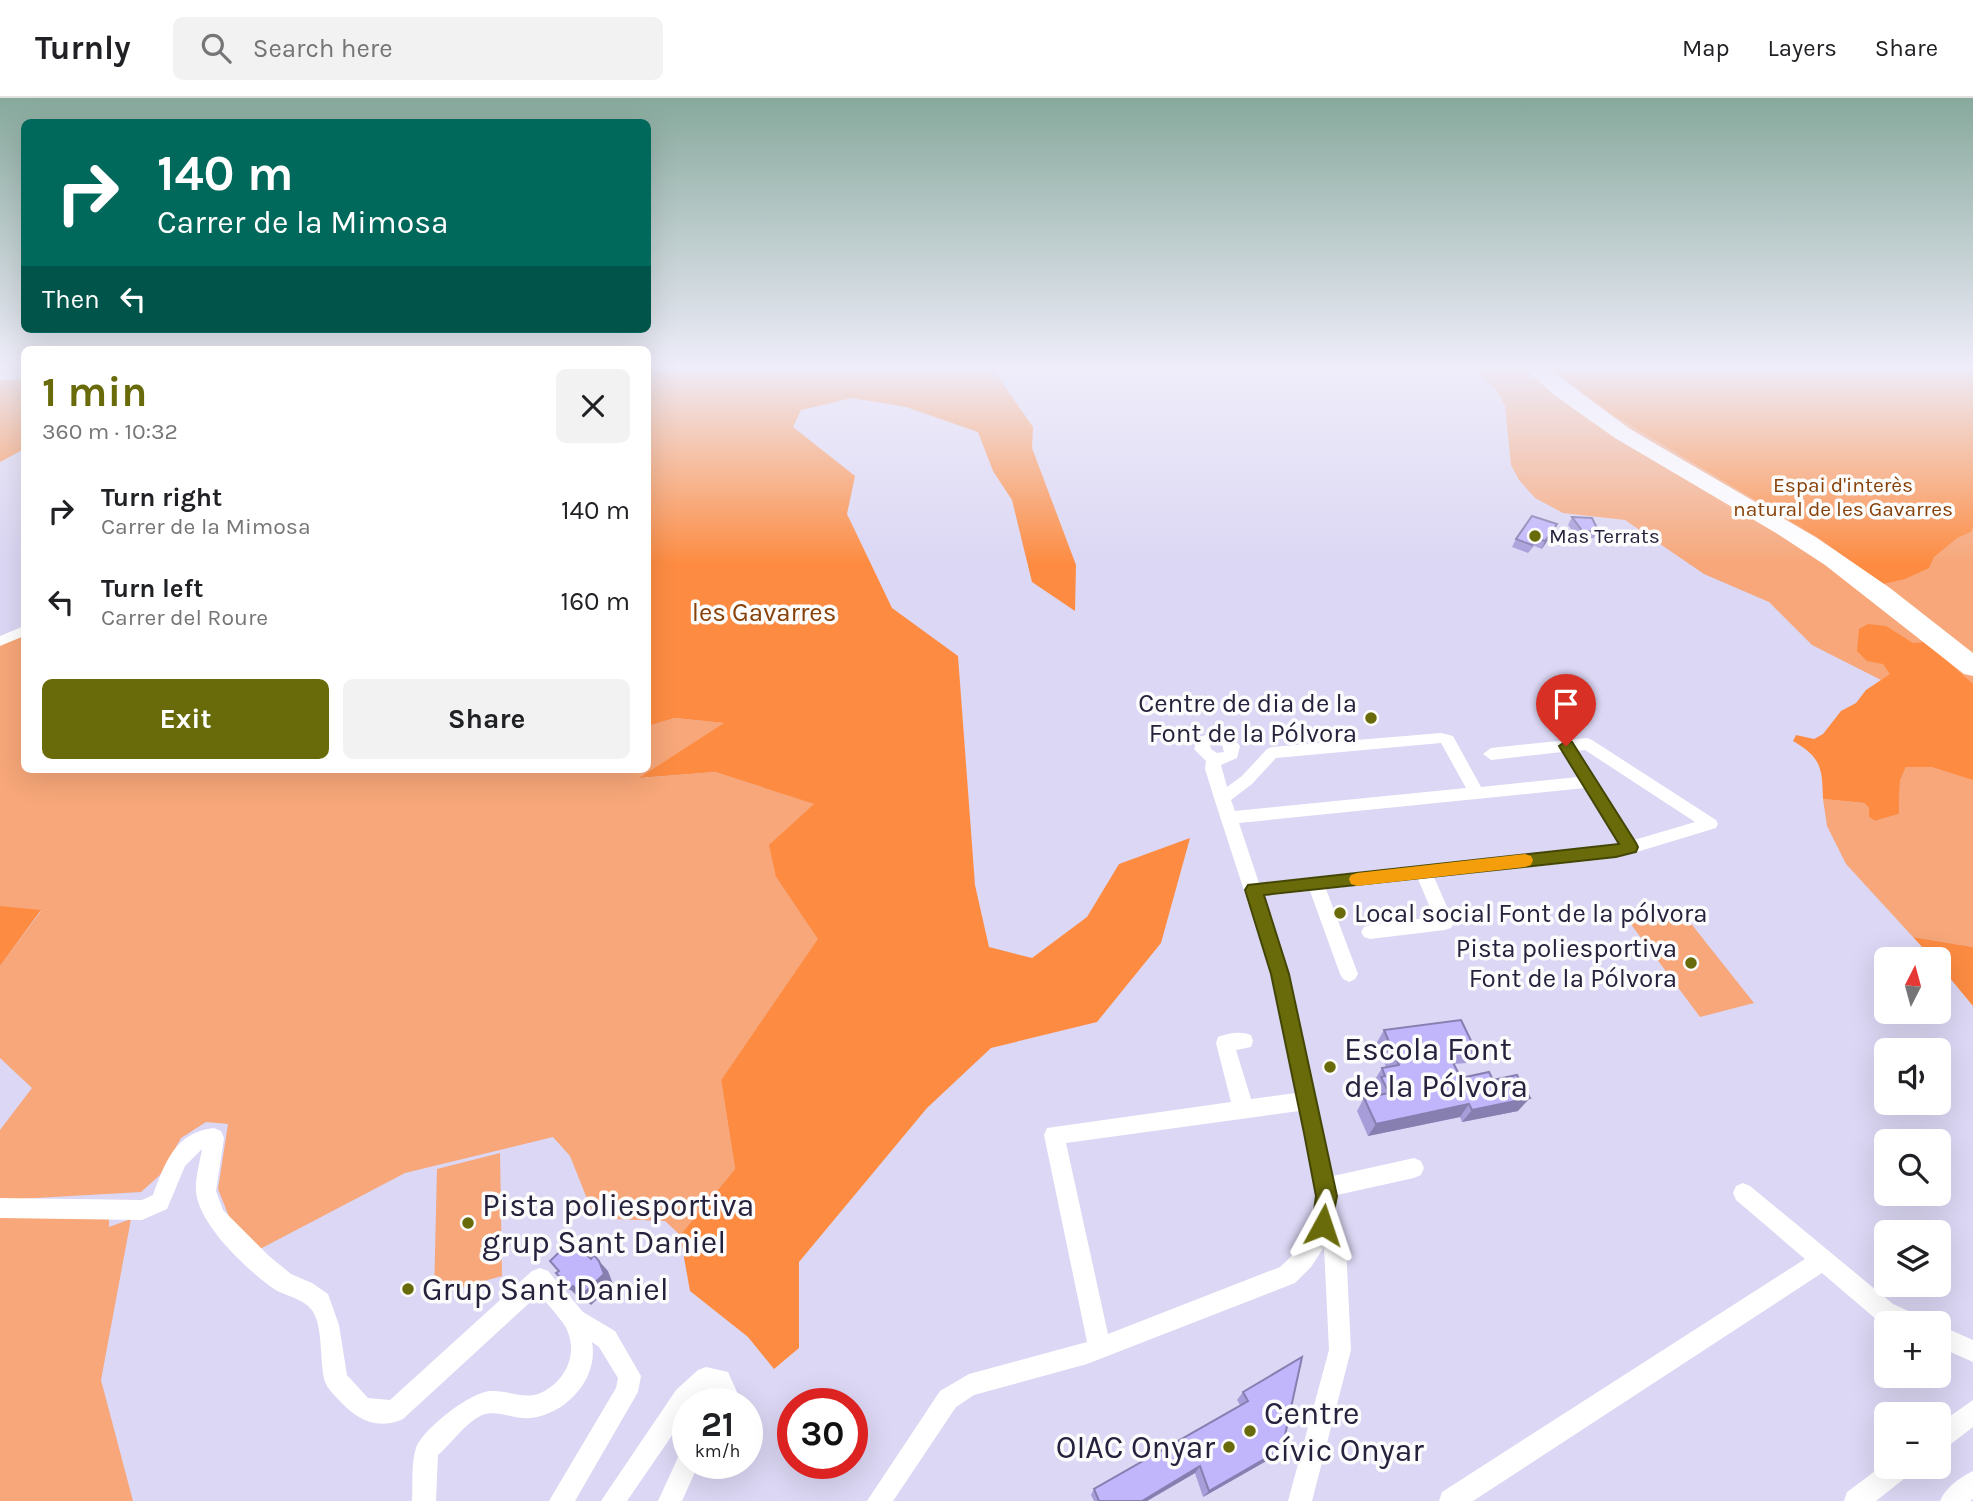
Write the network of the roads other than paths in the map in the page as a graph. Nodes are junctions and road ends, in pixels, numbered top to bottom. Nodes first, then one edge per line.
1 (1621, 432) edge
2 (21, 632) edge
3 (0, 641) edge
4 (1973, 667) edge
5 (1566, 746) junction
6 (1491, 754) dead end
7 (1214, 759) dead end
8 (1589, 782) junction
9 (1477, 794) junction
10 (1223, 798) junction
11 (1229, 818) junction
12 (1630, 847) junction
13 (1423, 872) junction
14 (1316, 884) junction
15 (1254, 890) junction
16 (1370, 932) dead end
17 (1349, 974) dead end
18 (1244, 1041) dead end
19 (1307, 1101) junction
20 (1241, 1111) junction
21 (1414, 1168) dead end
22 (1325, 1188) junction
23 (1743, 1193) dead end
24 (0, 1208) edge
25 (1323, 1225) junction
26 (1822, 1260) junction
27 (1884, 1311) edge
28 (575, 1320) junction
29 (1951, 1341) edge
30 (1100, 1348) junction
31 (1973, 1351) edge
32 (695, 1388) edge
33 (724, 1388) edge
34 (1973, 1412) edge
35 (672, 1415) edge
36 (1951, 1429) edge
37 (680, 1479) edge
38 (1885, 1479) edge
39 (1973, 1483) edge
40 (424, 1501) edge
41 (561, 1501) edge
42 (613, 1501) edge
43 (670, 1501) edge
44 (879, 1501) edge
45 (1300, 1501) edge
46 (1451, 1501) edge
47 (1856, 1501) edge
48 (1952, 1501) edge

1 - 4 highway
2 - 3 street
5 - 6 street
5 - 8 street
5 - 12 street
7 - 10 street
8 - 9 street
8 - 12 street
9 - 10 street
9 - 11 street
10 - 11 street
11 - 15 street
12 - 13 street
13 - 14 street
13 - 16 street
14 - 15 street
14 - 17 street
15 - 19 street
18 - 20 street
19 - 20 street
19 - 22 street
20 - 30 street
21 - 22 street
22 - 25 street
23 - 26 street
24 - 28 street
25 - 30 street
25 - 45 street
26 - 27 street
26 - 46 street
28 - 40 street
28 - 41 street
29 - 31 street
30 - 44 street
32 - 33 street
34 - 36 street
35 - 42 street
37 - 43 street
38 - 47 street
39 - 48 street

